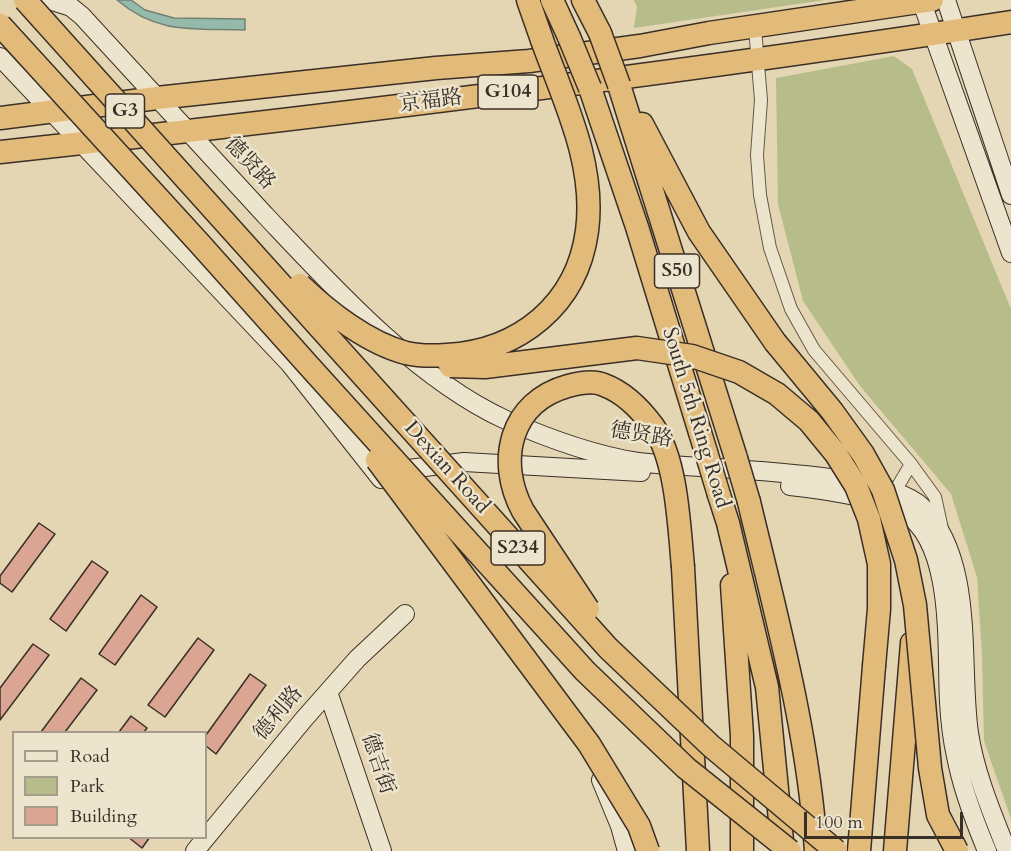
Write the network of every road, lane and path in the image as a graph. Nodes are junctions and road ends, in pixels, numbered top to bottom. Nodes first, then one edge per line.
1 (25, 0) edge
2 (49, 0) edge
3 (528, 0) edge
4 (552, 0) edge
5 (583, 0) edge
6 (946, 0) edge
7 (925, 1) edge
8 (1011, 22) edge
9 (0, 25) edge
10 (755, 28) junction
11 (956, 31) junction
12 (933, 34) junction
13 (0, 57) edge
14 (759, 60) junction
15 (619, 85) junction
16 (157, 98) junction
17 (52, 112) junction
18 (0, 118) edge
19 (187, 130) junction
20 (81, 143) junction
21 (0, 152) edge
22 (170, 161) junction
23 (1011, 195) edge
24 (225, 222) joint
25 (200, 244) joint
26 (1011, 253) edge
27 (407, 353) junction
28 (309, 366) junction
29 (911, 464) junction
30 (376, 473) junction
31 (895, 491) junction
32 (728, 523) junction
33 (946, 544) junction
34 (915, 611) junction
35 (405, 614) dead end
36 (328, 692) junction
37 (711, 746) junction
38 (207, 837) edge
39 (205, 839) edge
40 (195, 851) edge
41 (382, 851) edge
42 (627, 851) edge
43 (648, 851) edge
44 (698, 851) edge
45 (742, 851) edge
46 (783, 851) edge
47 (790, 851) edge
48 (816, 851) edge
49 (836, 851) edge
50 (859, 851) edge
51 (896, 851) edge
52 (957, 851) edge
53 (987, 851) edge
54 (1007, 851) edge

1 - 22 highway, G3, bridge
2 - 16 street, 德贤路
3 - 27 highway, bridge
4 - 32 highway, South 5th Ring Road / S50, bridge
5 - 15 highway, South 5th Ring Road / S50, bridge
6 - 11 street
7 - 10 highway, 京福路 / G104
7 - 12 street
8 - 11 highway, G104
9 - 25 highway, G3, bridge
10 - 14 street
10 - 16 highway, 京福路 / G104
11 - 12 highway, G104
11 - 23 street
12 - 14 highway, 京福路 / G104
12 - 26 street
13 - 17 street
14 - 19 highway, 京福路 / G104
14 - 29 street
15 - 34 highway, bridge
15 - 48 highway, South 5th Ring Road / S50, bridge
16 - 17 highway, 京福路 / G104
16 - 19 street, 德贤路
17 - 18 highway, 京福路 / G104
17 - 20 street
19 - 20 highway, 京福路 / G104
19 - 31 street, 德贤路
20 - 21 highway, 京福路 / G104
20 - 30 street
22 - 24 highway, G3, bridge
22 - 27 highway, bridge
24 - 37 highway, Dexian Road / S234, bridge
25 - 28 highway, Dexian Road / S234, bridge
27 - 50 highway, bridge
28 - 43 highway, bridge
28 - 47 highway, Dexian Road / S234, bridge
29 - 31 street
29 - 33 street
30 - 42 street
30 - 53 street, 德贤路
31 - 33 street, 德贤路
32 - 45 highway
32 - 46 highway, South 5th Ring Road / S50
33 - 54 street, 德贤路
34 - 51 highway, bridge
34 - 52 highway, bridge
35 - 36 street, 德利路
36 - 38 street, 德利路
36 - 41 street, 德吉街
37 - 44 highway, bridge
37 - 49 highway, Dexian Road / S234, bridge
39 - 40 street, 德利路

